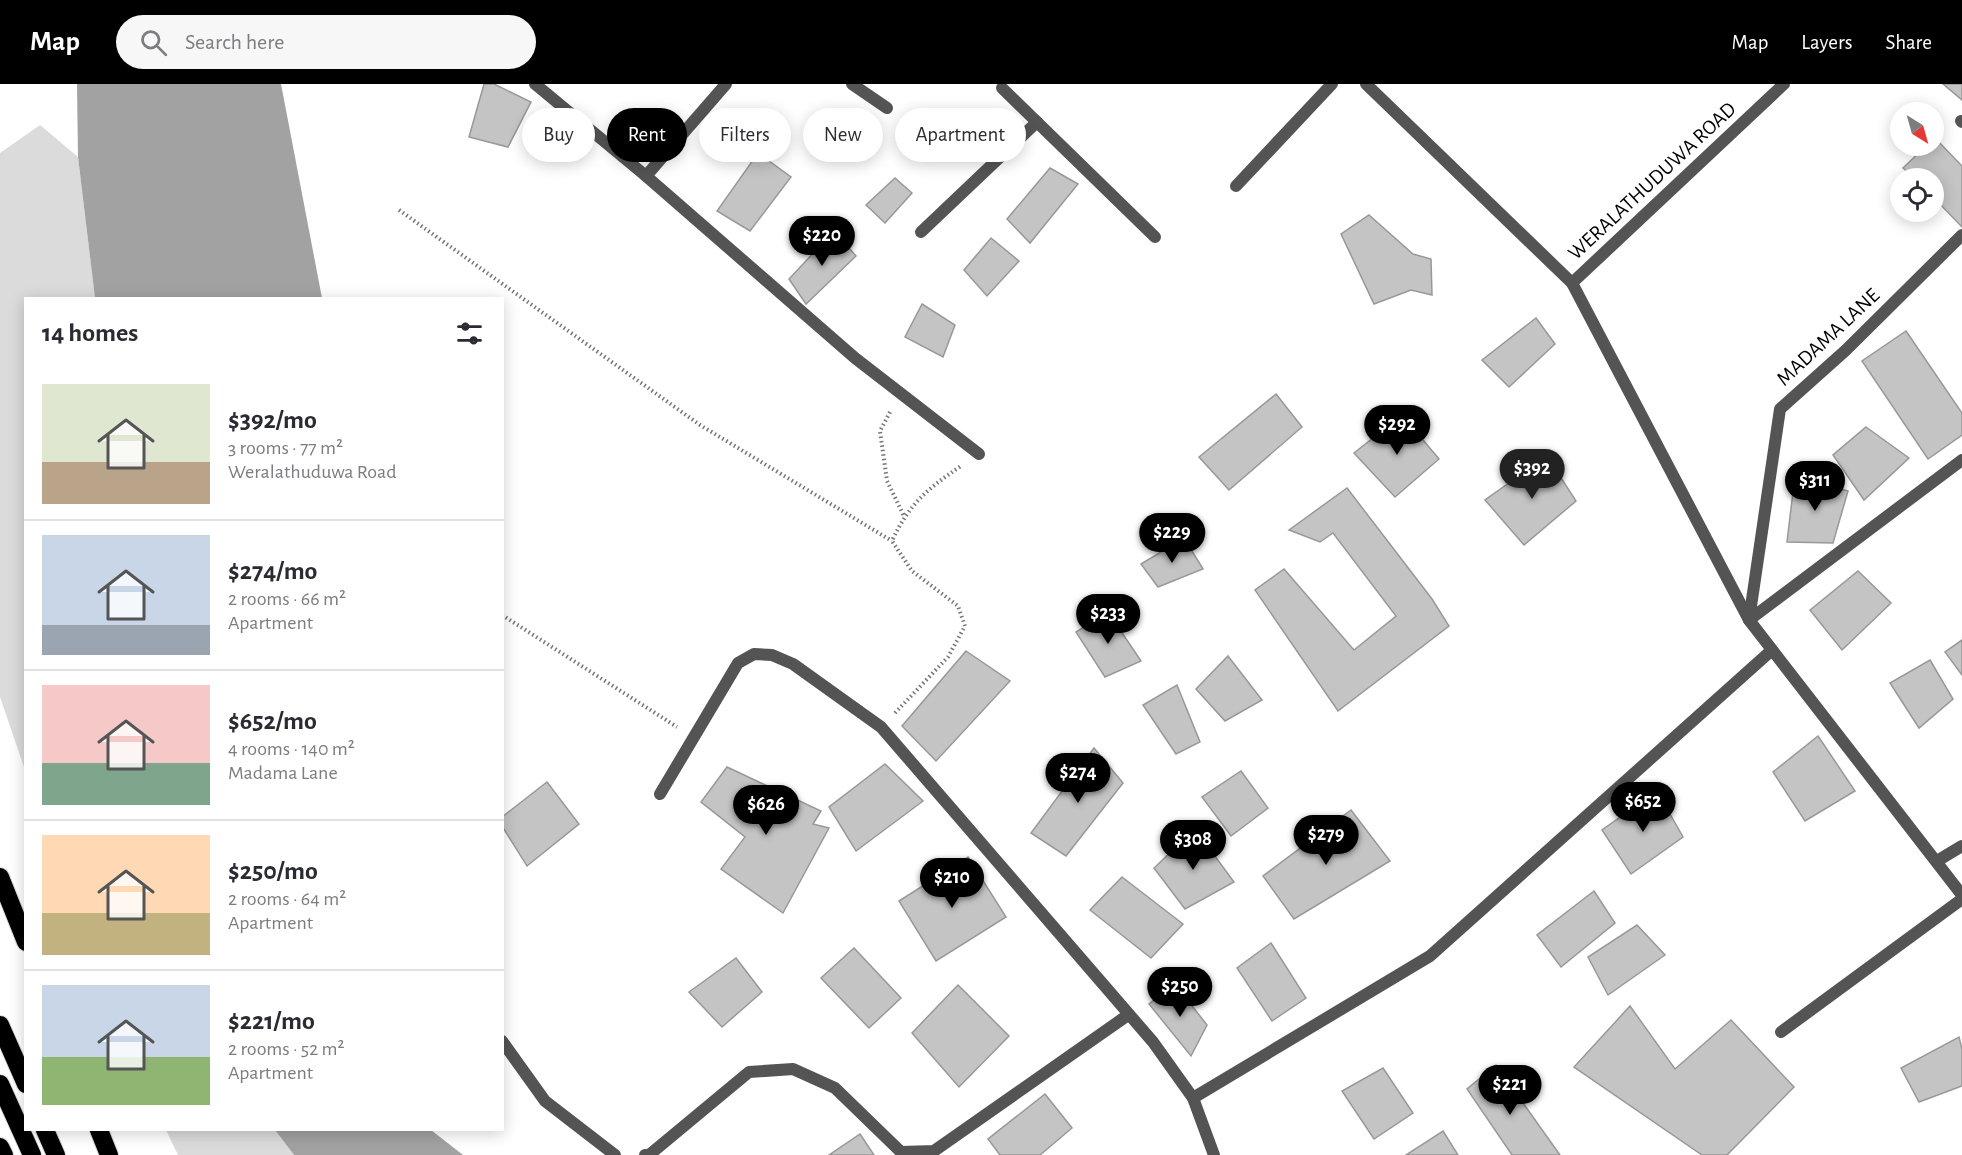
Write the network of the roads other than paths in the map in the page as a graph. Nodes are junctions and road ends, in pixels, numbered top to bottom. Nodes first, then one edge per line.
1 (535, 84) edge
2 (726, 84) edge
3 (852, 84) edge
4 (1332, 84) edge
5 (1366, 84) edge
6 (1002, 85) edge
7 (1777, 86) edge
8 (886, 108) dead end
9 (1037, 122) junction
10 (646, 176) junction
11 (1236, 186) dead end
12 (921, 232) dead end
13 (1962, 235) edge
14 (1155, 237) dead end
15 (1572, 283) junction
16 (979, 454) road end
17 (1962, 460) edge
18 (1749, 620) junction
19 (1772, 650) junction
20 (660, 794) dead end
21 (1962, 846) edge
22 (1937, 861) junction
23 (0, 877) edge
24 (1962, 897) edge
25 (24, 937) edge
26 (1128, 1015) junction
27 (0, 1025) edge
28 (1781, 1032) dead end
29 (504, 1044) edge
30 (24, 1079) edge
31 (0, 1084) edge
32 (1193, 1098) junction
33 (45, 1131) edge
34 (99, 1131) edge
35 (0, 1147) edge
36 (4, 1155) edge
37 (32, 1155) edge
38 (56, 1155) edge
39 (109, 1155) edge
40 (615, 1155) edge
41 (645, 1155) edge
42 (1214, 1155) edge

1 - 10 street
2 - 10 street
3 - 8 street
4 - 11 street
5 - 15 street
6 - 9 street
7 - 15 street, WERALATHUDUWA ROAD
9 - 12 street
9 - 14 street
10 - 16 street
13 - 18 street, MADAMA LANE
15 - 18 street
17 - 18 street
18 - 19 street
19 - 22 street
19 - 32 street
20 - 26 street
21 - 22 street
22 - 24 street
23 - 25 highway
24 - 28 street
26 - 32 street
26 - 41 street
27 - 30 highway
29 - 40 street
31 - 37 highway
32 - 42 street
33 - 38 highway
34 - 39 highway
35 - 36 highway

